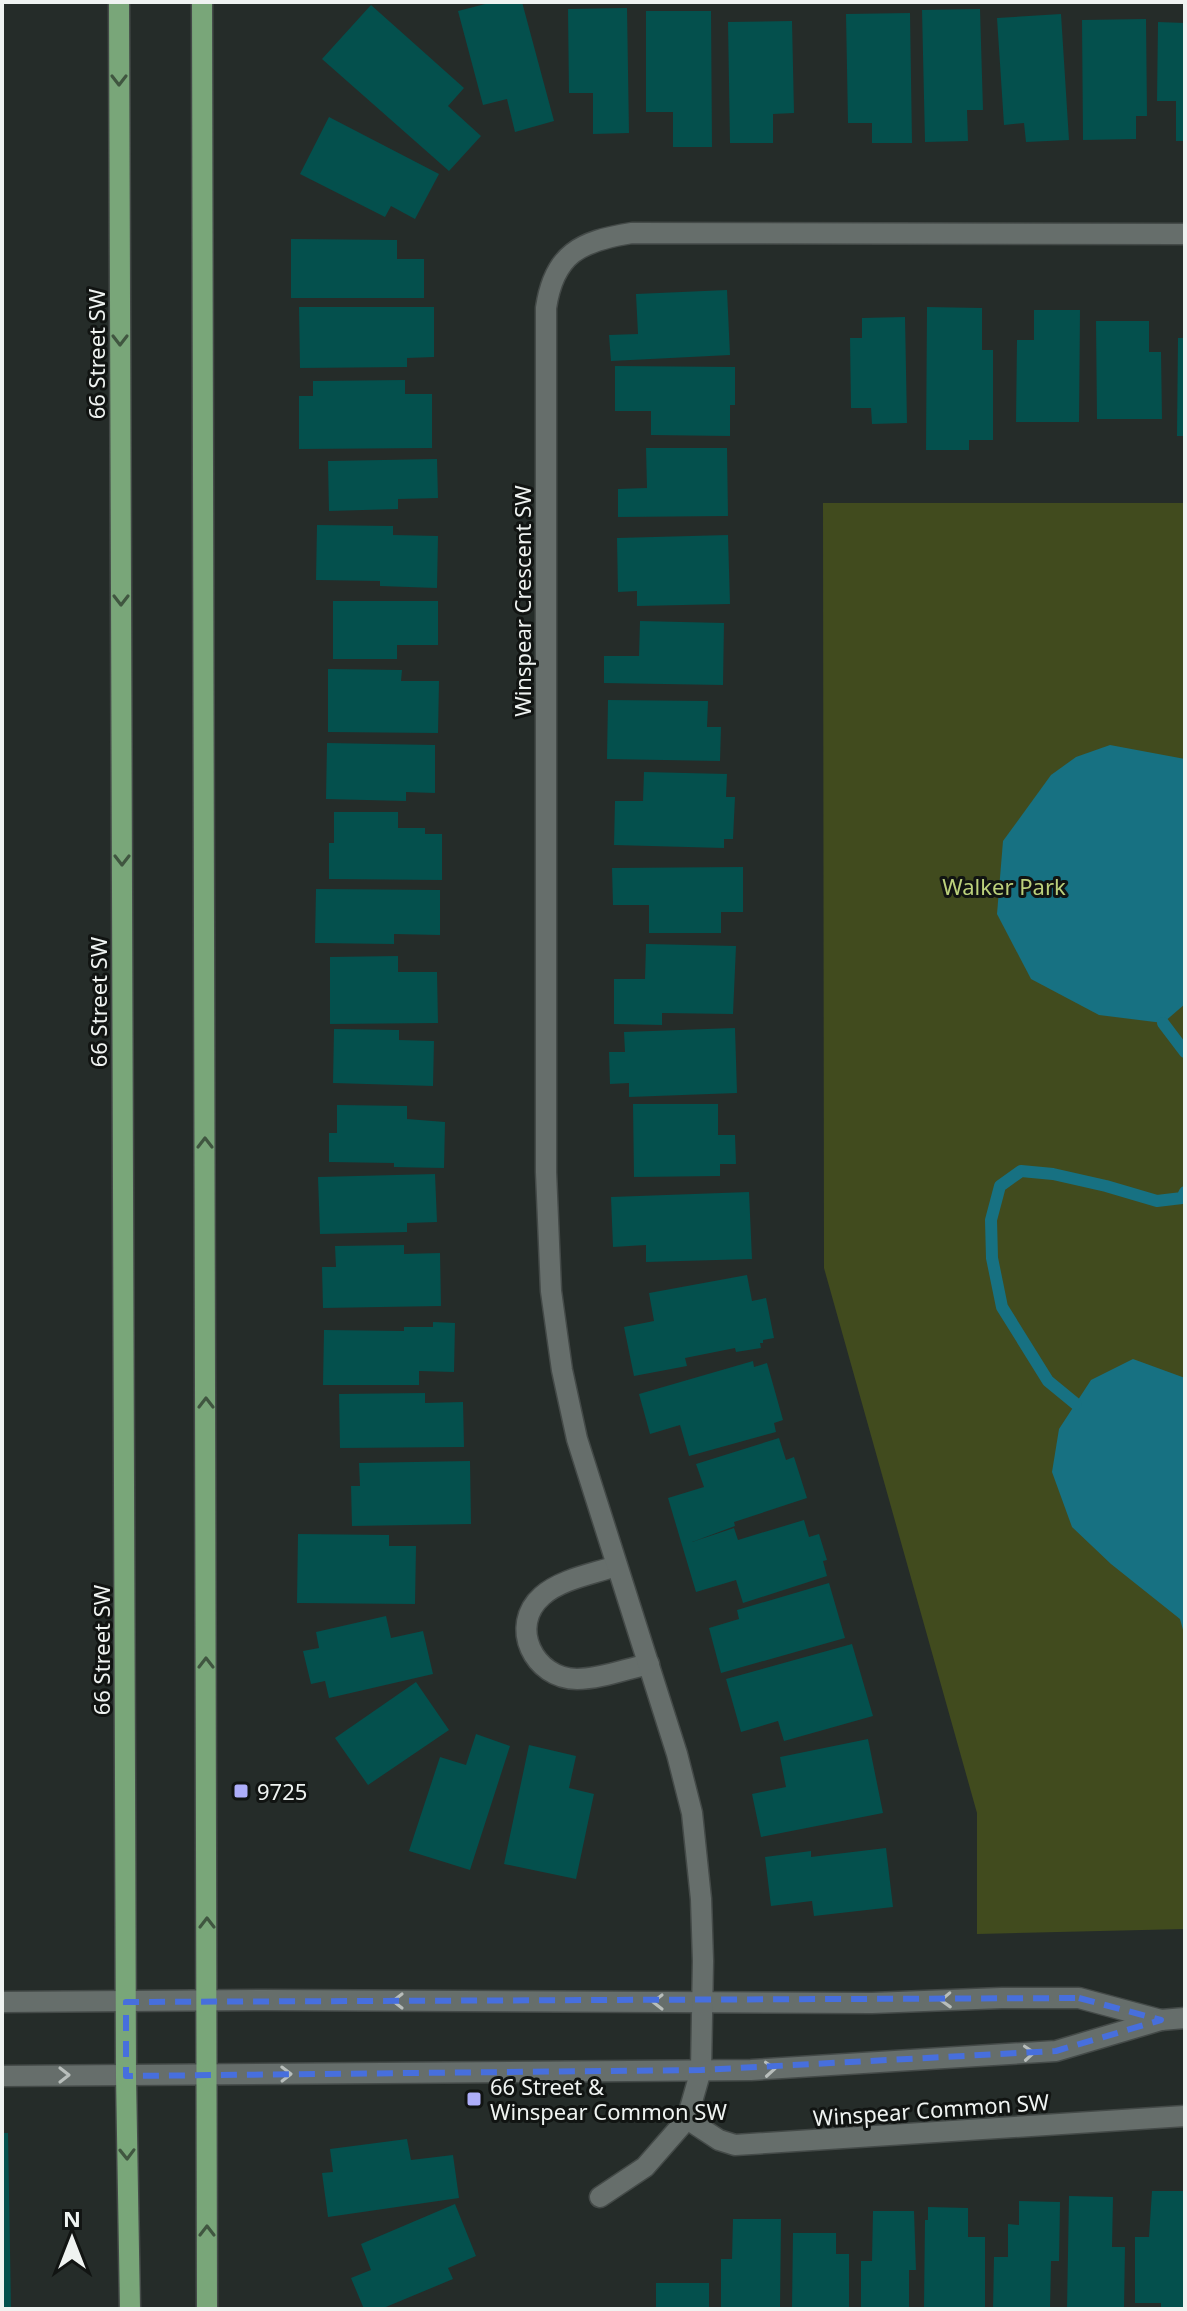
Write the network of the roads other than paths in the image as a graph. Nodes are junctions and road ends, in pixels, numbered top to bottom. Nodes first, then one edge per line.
1 (119, 2) edge
2 (202, 2) edge
3 (1185, 234) edge
4 (616, 1566) junction
5 (649, 1664) junction
6 (207, 2001) junction
7 (2, 2002) edge
8 (126, 2002) junction
9 (701, 2002) junction
10 (1185, 2018) edge
11 (1161, 2020) junction
12 (701, 2070) junction
13 (208, 2075) junction
14 (2, 2076) edge
15 (126, 2076) junction
16 (1185, 2116) edge
17 (687, 2119) junction
18 (600, 2197) dead end
19 (130, 2309) edge
20 (207, 2309) edge

1 -> 8 main road, 66 Street SW
6 -> 2 main road
3 - 4 street, Winspear Crescent SW
4 - 5 street, Winspear Crescent SW
4 - 5 street
5 - 9 street, Winspear Crescent SW
6 - 8 street
9 -> 6 street
6 - 13 main road
7 - 8 street
8 - 15 main road, 66 Street SW
11 -> 9 street
9 - 12 street
10 - 11 street
12 -> 11 street
13 -> 12 street
12 - 17 street
13 - 15 street
20 -> 13 main road
14 -> 15 street
15 -> 19 main road
16 - 17 street, Winspear Common SW
17 - 18 street

